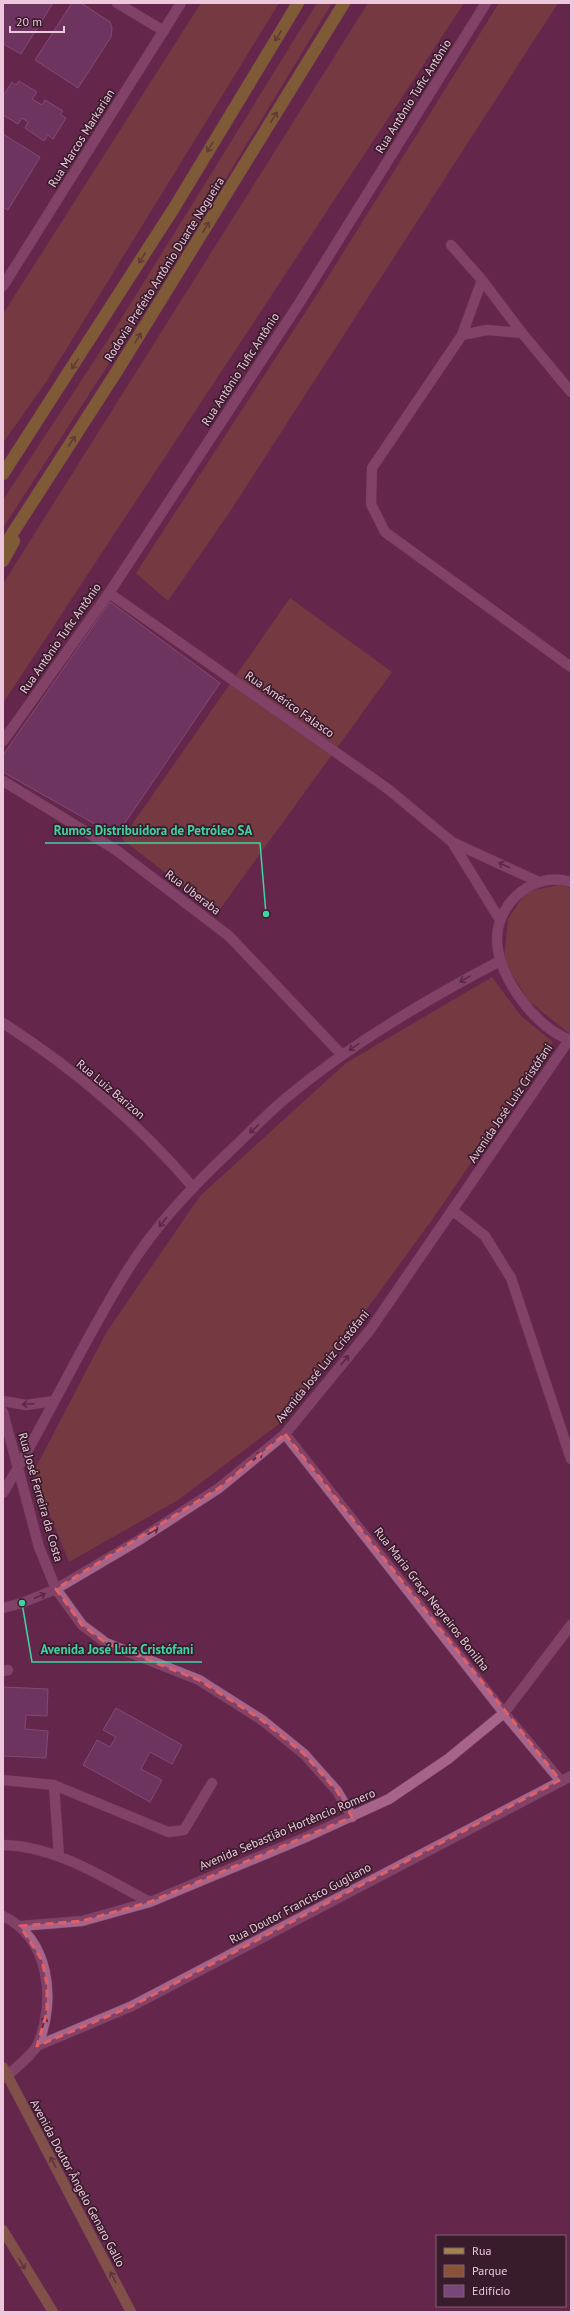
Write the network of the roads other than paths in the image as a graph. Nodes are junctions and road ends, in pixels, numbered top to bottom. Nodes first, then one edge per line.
1 (117, 3) edge
2 (181, 3) edge
3 (298, 3) edge
4 (344, 3) edge
5 (486, 3) edge
6 (164, 31) junction
7 (451, 246) dead end
8 (482, 280) junction
9 (3, 286) edge
10 (522, 333) junction
11 (462, 334) junction
12 (571, 392) edge
13 (21, 448) junction
14 (3, 469) edge
15 (3, 474) edge
16 (51, 474) junction
17 (3, 548) edge
18 (3, 561) edge
19 (109, 593) junction
20 (571, 668) edge
21 (3, 741) edge
22 (3, 781) edge
23 (452, 842) junction
24 (539, 882) junction
25 (571, 882) edge
26 (500, 920) junction
27 (500, 961) junction
28 (3, 1023) edge
29 (570, 1040) edge
30 (342, 1055) junction
31 (192, 1186) junction
32 (452, 1210) junction
33 (54, 1400) junction
34 (3, 1401) edge
35 (3, 1412) edge
36 (285, 1434) junction
37 (571, 1459) edge
38 (18, 1469) junction
39 (3, 1493) edge
40 (56, 1589) junction
41 (3, 1608) edge
42 (571, 1625) edge
43 (504, 1713) junction
44 (571, 1776) edge
45 (3, 1780) edge
46 (560, 1780) junction
47 (212, 1783) dead end
48 (54, 1785) junction
49 (352, 1817) junction
50 (3, 1845) edge
51 (59, 1856) junction
52 (150, 1902) junction
53 (3, 1916) edge
54 (20, 1926) junction
55 (37, 2046) junction
56 (4, 2074) edge
57 (3, 2230) edge
58 (53, 2312) edge
59 (131, 2312) edge

1 - 6 street
2 - 6 street, Rua Marcos Markarian
3 -> 13 highway, Rodovia Prefeito Antônio Duarte Nogueira
16 -> 4 highway, Rodovia Prefeito Antônio Duarte Nogueira
5 - 19 street, Rua Antônio Tufic Antônio
6 - 9 street, Rua Marcos Markarian
7 - 8 street
8 - 10 street
8 - 11 street
10 - 11 street
10 - 12 street
11 - 20 street
13 - 14 highway
13 - 15 highway, Rodovia Prefeito Antônio Duarte Nogueira
16 - 17 highway, Rodovia Prefeito Antônio Duarte Nogueira
16 - 18 highway
19 - 21 street, Rua Antônio Tufic Antônio
19 - 23 street, Rua Américo Falasco
22 - 30 street, Rua Uberaba
24 -> 23 street, Rua Américo Falasco
23 - 26 street, Rua Américo Falasco
24 - 25 street
24 - 26 street
26 - 27 street
27 - 29 street
27 -> 30 street
28 - 31 street, Rua Luiz Barizon
29 - 32 street, Avenida José Luiz Cristófani
30 -> 31 street
31 -> 33 street
36 -> 32 street, Avenida José Luiz Cristófani
32 - 37 street
33 -> 34 street
33 - 38 street
35 - 38 street, Rua José Ferreira da Costa
40 -> 36 street, Avenida José Luiz Cristófani
36 - 43 street, Rua Maria Graça Negreiros Bonilha
38 - 39 street
38 - 40 street, Rua José Ferreira da Costa
41 -> 40 street, Avenida José Luiz Cristófani
40 - 49 street, Rua José Ferreira da Costa
42 - 43 street, Avenida Sebastião Hortêncio Romero
43 - 46 street, Rua Maria Graça Negreiros Bonilha
43 - 49 street, Avenida Sebastião Hortêncio Romero
44 - 46 street, Rua Doutor Francisco Gugliano
45 - 48 street
46 - 55 street, Rua Doutor Francisco Gugliano
47 - 48 street
48 - 51 street
49 - 52 street, Avenida Sebastião Hortêncio Romero
50 - 51 street
51 - 52 street
52 - 54 street, Avenida Sebastião Hortêncio Romero
53 - 54 street
55 -> 54 street
55 - 56 street
59 -> 56 main road, Avenida Doutor Ângelo Genaro Gallo
57 -> 58 main road

